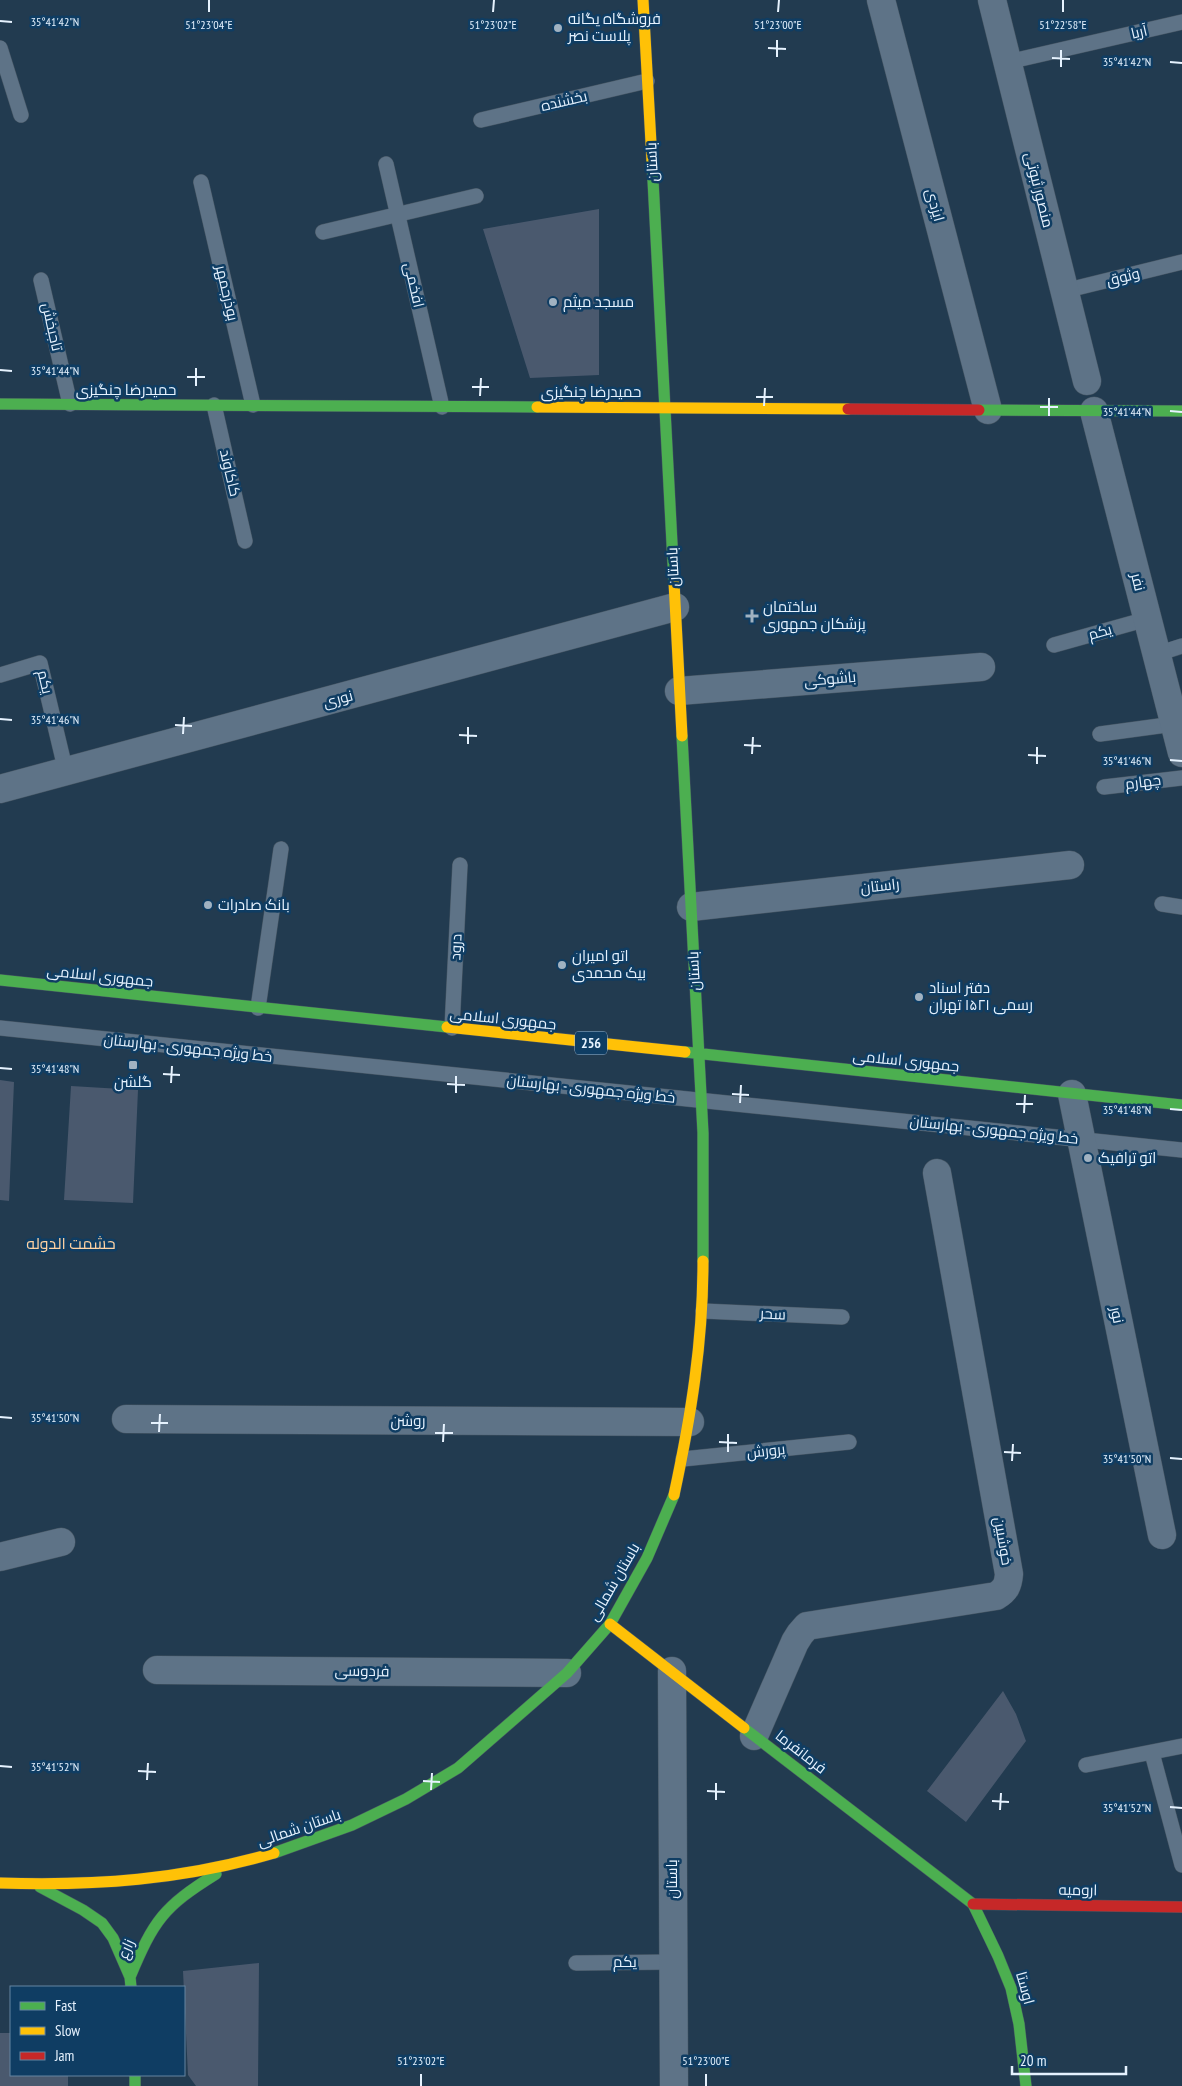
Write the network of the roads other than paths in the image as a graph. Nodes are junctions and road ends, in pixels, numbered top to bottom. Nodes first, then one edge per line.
1 (643, 0) edge
2 (881, 0) edge
3 (992, 0) edge
4 (1182, 22) edge
5 (0, 48) edge
6 (1008, 62) junction
7 (647, 81) junction
8 (21, 115) dead end
9 (481, 120) dead end
10 (386, 164) dead end
11 (201, 182) dead end
12 (476, 196) dead end
13 (398, 214) junction
14 (323, 232) dead end
15 (1182, 262) edge
16 (41, 280) dead end
17 (1064, 291) junction
18 (1087, 381) dead end
19 (0, 404) edge
20 (70, 404) junction
21 (214, 405) junction
22 (253, 405) junction
23 (442, 407) junction
24 (664, 408) junction
25 (988, 410) junction
26 (1094, 411) junction
27 (1182, 411) edge
28 (245, 541) dead end
29 (675, 607) junction
30 (1147, 619) junction
31 (1054, 646) dead end
32 (1169, 650) edge
33 (981, 668) dead end
34 (0, 675) edge
35 (679, 692) junction
36 (1174, 724) junction
37 (1100, 734) dead end
38 (1182, 754) edge
39 (66, 772) junction
40 (1182, 778) edge
41 (1104, 787) dead end
42 (0, 789) edge
43 (281, 849) dead end
44 (460, 865) dead end
45 (1070, 865) dead end
46 (1162, 904) dead end
47 (691, 907) junction
48 (1182, 907) edge
49 (0, 980) edge
50 (258, 1008) junction
51 (0, 1028) edge
52 (452, 1028) junction
53 (698, 1054) junction
54 (1072, 1094) junction
55 (701, 1101) junction
56 (1182, 1105) edge
57 (703, 1133) joint
58 (1081, 1140) junction
59 (1182, 1150) edge
60 (937, 1173) dead end
61 (703, 1311) junction
62 (842, 1317) dead end
63 (126, 1419) dead end
64 (690, 1422) junction
65 (849, 1442) dead end
66 (683, 1459) junction
67 (1162, 1535) dead end
68 (61, 1542) dead end
69 (0, 1557) edge
70 (610, 1624) junction
71 (157, 1670) dead end
72 (672, 1671) junction
73 (566, 1673) junction
74 (754, 1736) junction
75 (1182, 1746) edge
76 (1152, 1753) junction
77 (1086, 1765) dead end
78 (1182, 1865) edge
79 (228, 1866) junction
80 (0, 1883) edge
81 (37, 1885) junction
82 (973, 1904) junction
83 (1182, 1907) edge
84 (673, 1962) junction
85 (576, 1963) dead end
86 (130, 1982) edge
87 (674, 2086) edge
88 (1026, 2086) edge

1 - 7 street, باستان
2 - 25 street, ایزدی
3 - 6 street, منصور ثبوتی
4 - 6 lane, آریا
5 - 8 lane
6 - 17 street, منصور ثبوتی
7 - 9 lane, بخشنده
7 - 24 street, باستان
10 - 13 lane, افخمی
11 - 22 lane, بوذرجمهر
12 - 13 lane
13 - 14 lane
13 - 23 lane, افخمی
15 - 17 lane, وثوق
16 - 20 lane, تاجبخش
17 - 18 street, منصور ثبوتی
19 - 20 street, حمیدرضا چنگیزی
20 - 21 street, حمیدرضا چنگیزی
21 - 22 street, حمیدرضا چنگیزی
21 - 28 lane, کاکاوند
22 - 23 street, حمیدرضا چنگیزی
23 - 24 street, حمیدرضا چنگیزی
24 - 25 street, حمیدرضا چنگیزی
24 - 29 street, باستان
25 - 26 street, حمیدرضا چنگیزی
26 - 27 street, حمیدرضا چنگیزی
26 - 30 street, نفر
29 - 35 street, باستان
29 - 39 street, نوری
30 - 31 lane, یکم
30 - 32 street, نفر
32 - 36 street, نفر
33 - 35 street, باشوکی
34 - 39 lane, یکم
35 - 47 street, باستان
36 - 37 lane
36 - 38 street, نفر
39 - 42 street, نوری
40 - 41 lane, چهارم
43 - 50 lane
44 - 52 lane, درود
45 - 47 street, راستان
46 - 48 lane
47 - 53 street, باستان
49 - 50 street, جمهوری اسلامی / 256
50 - 52 street, جمهوری اسلامی / 256
51 - 55 lane, خط ویژه جمهوری - بهارستان
52 - 53 street, جمهوری اسلامی / 256
53 - 54 street, جمهوری اسلامی / 256
53 - 55 street, باستان
54 - 56 street, جمهوری اسلامی / 256
54 - 58 street, نور
55 - 57 street, باستان
55 - 58 lane, خط ویژه جمهوری - بهارستان
57 - 61 street, باستان شمالی
58 - 59 lane, خط ویژه جمهوری - بهارستان
58 - 67 street, نور
60 - 74 street, خوشبین
61 - 62 lane, سحر
61 - 64 street, باستان شمالی
63 - 64 street, روشن
64 - 66 street, باستان شمالی
65 - 66 lane, پرورش
66 - 70 street, باستان شمالی
68 - 69 street
70 - 72 street, فرمانفرما
70 - 73 street, باستان شمالی
71 - 73 street, فردوسی
72 - 74 street, فرمانفرما
72 - 84 street, باستان
73 - 79 street, باستان شمالی
74 - 82 street, فرمانفرما
75 - 76 lane
76 - 77 lane
76 - 78 lane
79 - 81 street
79 - 86 street, زارع
80 - 81 street
81 - 86 street, زارع
82 - 83 street, ارومیه
82 - 88 street, اوستا
84 - 85 lane, یکم
84 - 87 street, باستان

